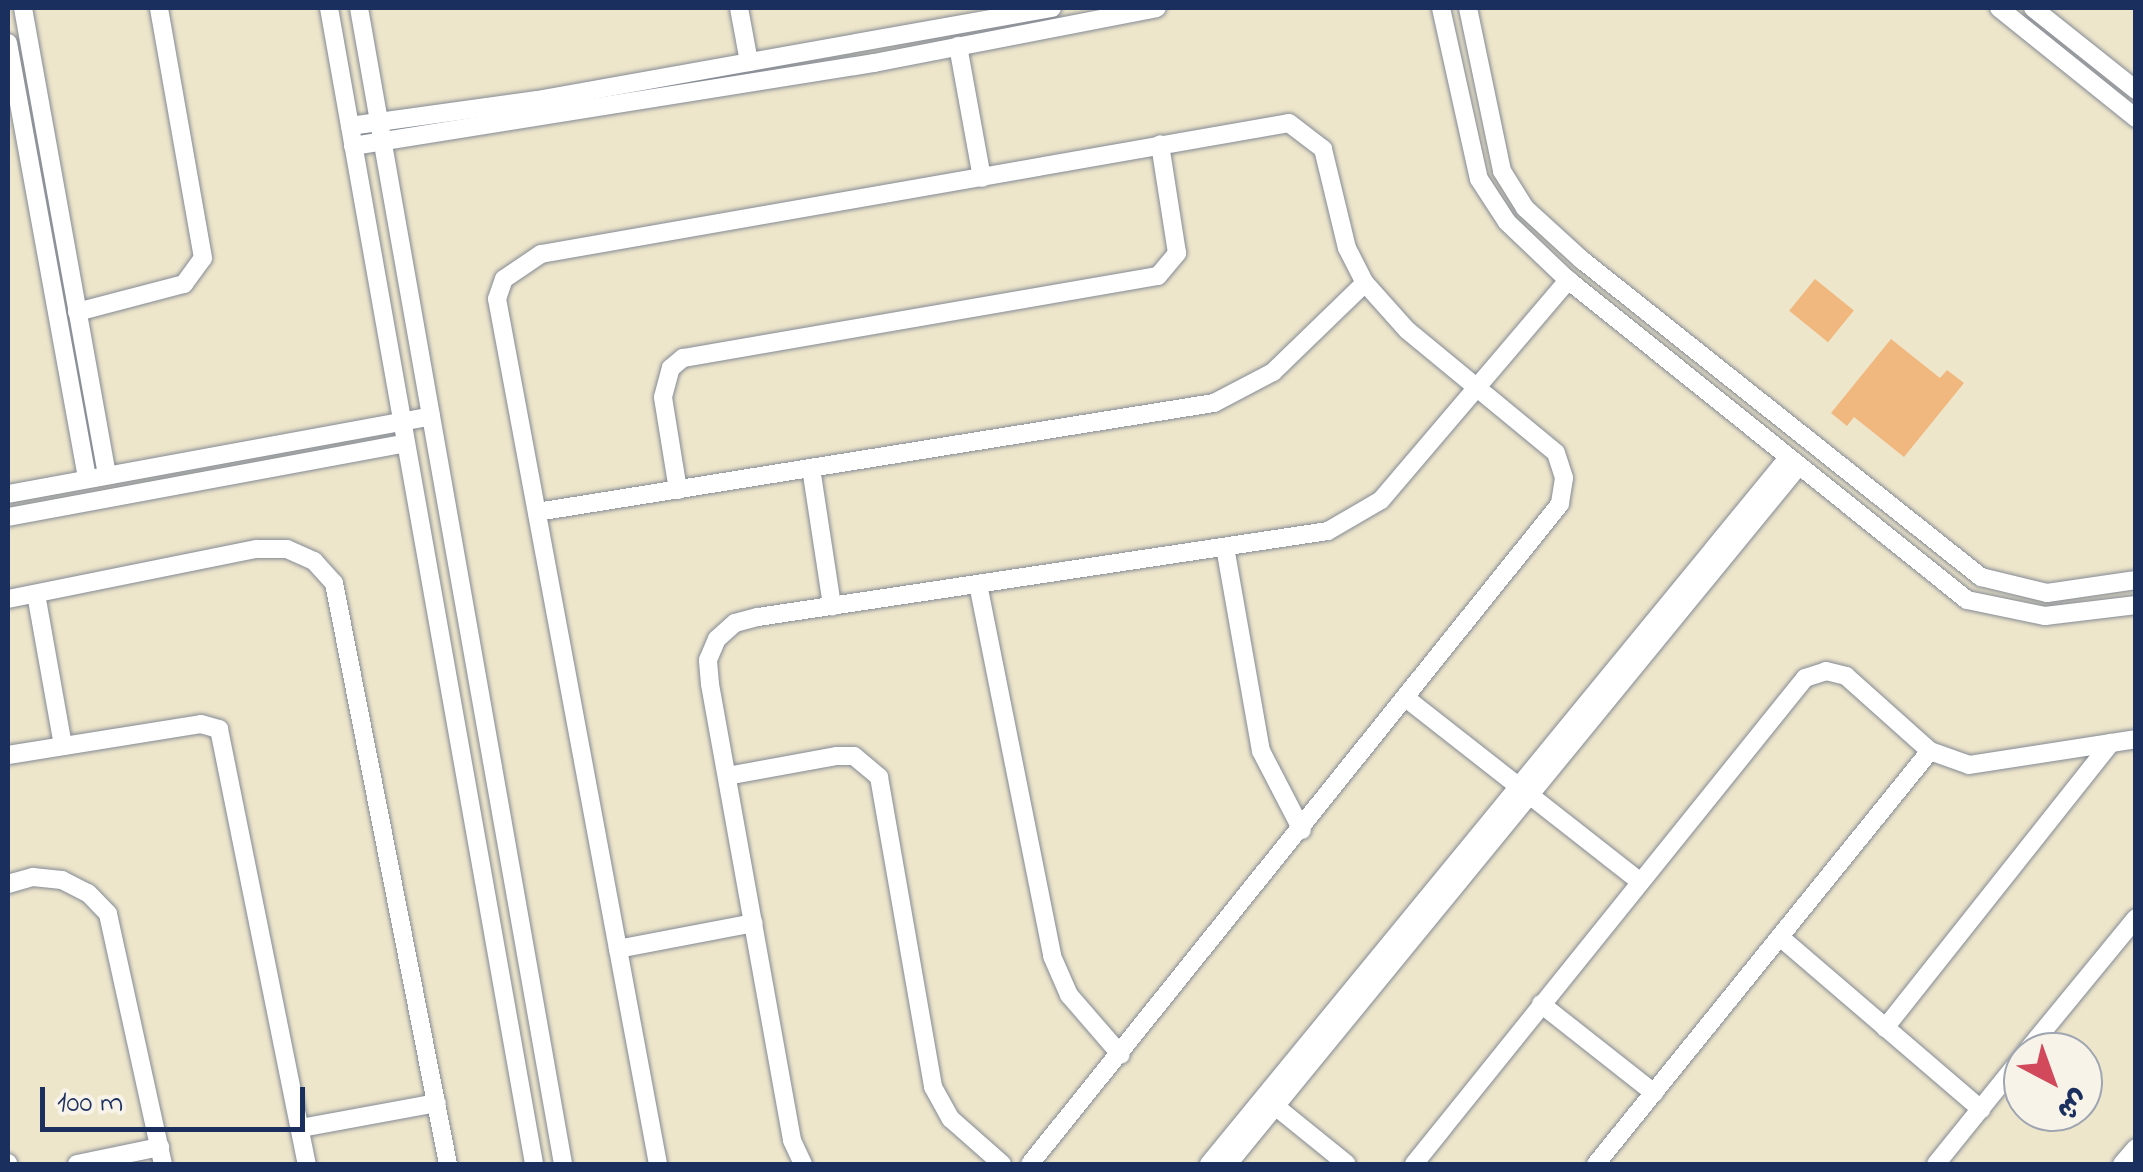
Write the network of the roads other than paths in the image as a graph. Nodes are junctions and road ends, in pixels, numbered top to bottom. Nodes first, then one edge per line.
1 (23, 8) edge
2 (160, 8) edge
3 (329, 8) edge
4 (359, 8) edge
5 (739, 8) edge
6 (1052, 8) edge
7 (1157, 8) edge
8 (1441, 8) edge
9 (1468, 8) edge
10 (2000, 8) edge
11 (2033, 8) edge
12 (870, 42) junction
13 (8, 44) edge
14 (958, 46) junction
15 (748, 62) junction
16 (874, 62) junction
17 (2136, 90) edge
18 (2136, 118) edge
19 (381, 122) junction
20 (350, 126) junction
21 (384, 142) junction
22 (1160, 144) junction
23 (354, 146) junction
24 (982, 178) junction
25 (1568, 280) junction
26 (1366, 283) junction
27 (77, 312) junction
28 (1697, 357) junction
29 (1682, 375) junction
30 (1478, 387) junction
31 (431, 416) junction
32 (400, 422) junction
33 (404, 444) junction
34 (1792, 464) junction
35 (811, 468) junction
36 (108, 474) junction
37 (87, 477) junction
38 (678, 490) junction
39 (8, 494) edge
40 (537, 512) junction
41 (8, 517) edge
42 (1225, 547) junction
43 (2136, 580) edge
44 (978, 584) junction
45 (2046, 593) junction
46 (36, 594) junction
47 (8, 599) edge
48 (465, 602) junction
49 (2136, 604) edge
50 (832, 606) junction
51 (435, 608) junction
52 (2046, 616) junction
53 (1407, 698) junction
54 (2136, 738) edge
55 (2111, 743) junction
56 (63, 746) junction
57 (1930, 751) junction
58 (8, 754) edge
59 (727, 776) junction
60 (1524, 791) junction
61 (1302, 830) junction
62 (1640, 882) junction
63 (8, 884) edge
64 (2136, 918) edge
65 (754, 923) junction
66 (1780, 937) junction
67 (618, 949) junction
68 (1542, 1004) junction
69 (1885, 1028) junction
70 (2043, 1032) edge
71 (1120, 1055) junction
72 (2003, 1081) edge
73 (1654, 1093) junction
74 (436, 1103) junction
75 (1275, 1106) junction
76 (1980, 1109) junction
77 (300, 1128) junction
78 (2136, 1148) edge
79 (162, 1156) edge
80 (77, 1164) edge
81 (308, 1164) edge
82 (448, 1164) edge
83 (534, 1164) edge
84 (563, 1164) edge
85 (658, 1164) edge
86 (803, 1164) edge
87 (1002, 1164) edge
88 (1030, 1164) edge
89 (1209, 1164) edge
90 (1228, 1164) edge
91 (1348, 1164) edge
92 (1414, 1164) edge
93 (1596, 1164) edge
94 (1936, 1164) edge
95 (2122, 1164) edge

1 - 27 street
2 - 27 street
3 - 20 street
4 - 19 street
5 - 15 street
6 - 12 street
7 - 14 street
8 - 25 street
9 - 28 street
10 - 18 street
11 - 17 street
12 - 15 street
12 - 16 street
13 - 37 street
14 - 16 street
14 - 24 street
15 - 19 street
16 - 21 street
19 - 20 street
19 - 21 street
20 - 23 street
21 - 23 street
21 - 31 street
22 - 24 street
22 - 26 street
22 - 38 street
23 - 32 street
24 - 40 street
25 - 29 street
25 - 30 street
26 - 30 street
26 - 35 street
27 - 36 street
28 - 29 street
28 - 45 street
29 - 34 street
30 - 42 street
30 - 53 street
31 - 32 street
31 - 48 street
32 - 33 street
32 - 36 street
33 - 41 street
33 - 51 street
34 - 52 street
34 - 60 street
35 - 38 street
35 - 50 street
36 - 37 street
37 - 39 street
38 - 40 street
40 - 67 street
42 - 44 street
42 - 61 street
43 - 45 street
44 - 50 street
44 - 71 street
45 - 52 street
46 - 47 street
46 - 56 street
46 - 74 street
48 - 51 street
48 - 84 street
49 - 52 street
50 - 59 street
51 - 83 street
53 - 60 street
53 - 61 street
54 - 55 street
55 - 57 street
55 - 69 street
56 - 58 street
56 - 77 street
57 - 62 street
57 - 66 street
59 - 65 street
59 - 87 street
60 - 62 street
60 - 75 street
60 - 89 street
61 - 71 street
62 - 68 street
63 - 79 street
64 - 70 street
65 - 67 street
65 - 86 street
66 - 69 street
66 - 73 street
67 - 85 street
68 - 73 street
68 - 92 street
69 - 76 street
71 - 88 street
72 - 76 street
73 - 93 street
74 - 77 street
74 - 82 street
75 - 90 street
75 - 91 street
76 - 94 street
77 - 81 street
78 - 95 street
79 - 80 street

